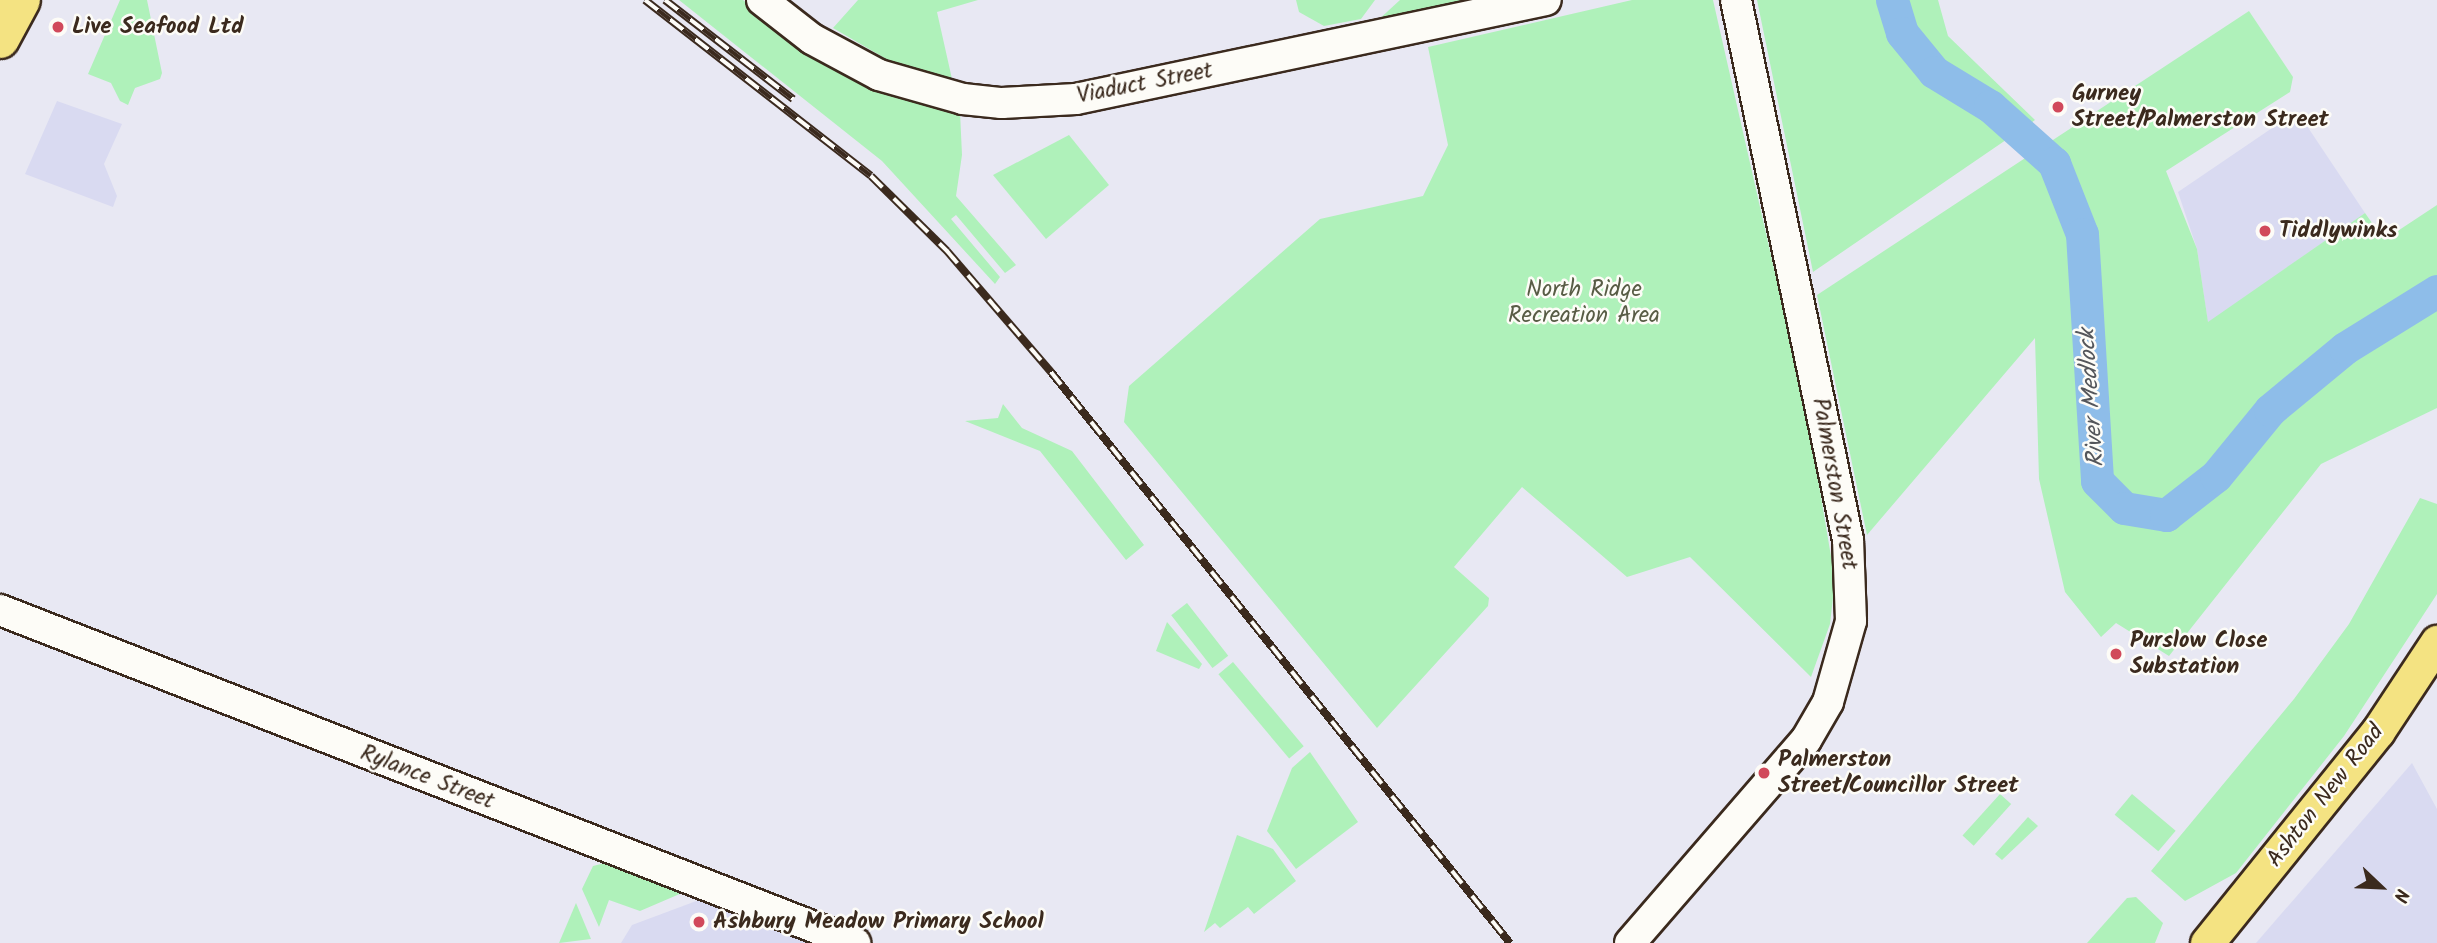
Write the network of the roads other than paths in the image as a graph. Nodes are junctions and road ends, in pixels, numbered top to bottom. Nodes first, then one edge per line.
1 (20, 0) edge
2 (762, 0) edge
3 (1546, 0) edge
4 (1736, 0) edge
5 (0, 39) edge
6 (0, 610) edge
7 (2437, 642) edge
8 (2212, 942) edge
9 (855, 943) edge
10 (1630, 943) edge

1 - 5 highway
2 - 3 street, Viaduct Street
4 - 10 street, Palmerston Street
6 - 9 street, Rylance Street
7 - 8 main road, Ashton New Road

